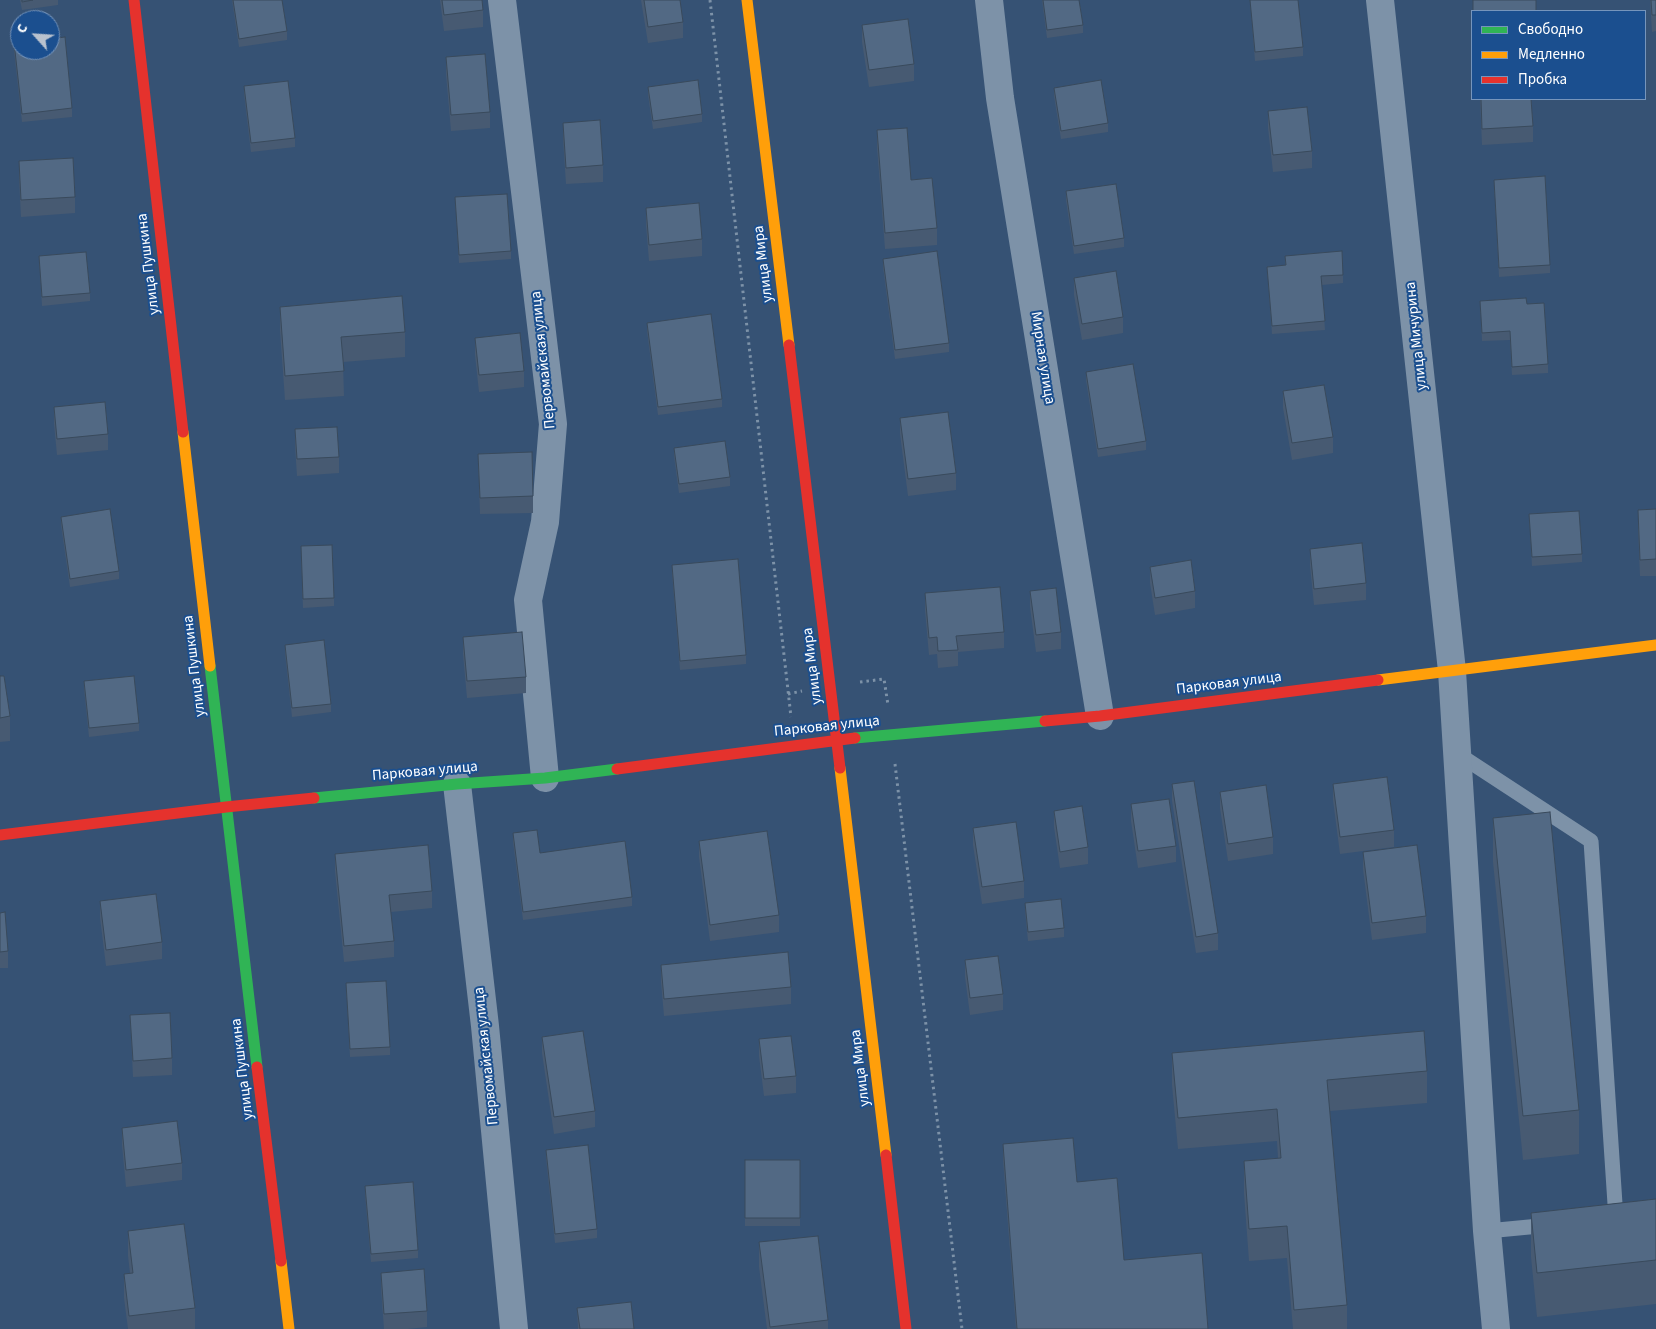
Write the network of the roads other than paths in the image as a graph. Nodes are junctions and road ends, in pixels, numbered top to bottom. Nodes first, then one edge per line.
1 (134, 0) edge
2 (502, 0) edge
3 (747, 0) edge
4 (989, 0) edge
5 (1380, 0) edge
6 (1656, 645) edge
7 (1452, 671) junction
8 (1100, 716) junction
9 (837, 740) junction
10 (1458, 754) junction
11 (545, 778) junction
12 (457, 784) junction
13 (226, 807) junction
14 (0, 835) edge
15 (1632, 1217) edge
16 (1566, 1224) edge
17 (1487, 1231) junction
18 (289, 1329) edge
19 (514, 1329) edge
20 (906, 1329) edge
21 (1496, 1329) edge

1 - 13 street, улица Пушкина
2 - 11 street, Первомайская улица
3 - 9 street, улица Мира
4 - 8 street, Мирная улица
5 - 7 street, улица Мичурина
6 - 7 street, Парковая улица
7 - 8 street, Парковая улица
7 - 10 street, улица Мичурина
8 - 9 street, Парковая улица
9 - 11 street, Парковая улица
9 - 20 street, улица Мира
10 - 15 lane
10 - 17 street, улица Мичурина
11 - 12 street, Парковая улица
12 - 13 street, Парковая улица
12 - 19 street, Первомайская улица
13 - 14 street, Парковая улица
13 - 18 street, улица Пушкина
16 - 17 lane
17 - 21 street, улица Мичурина

